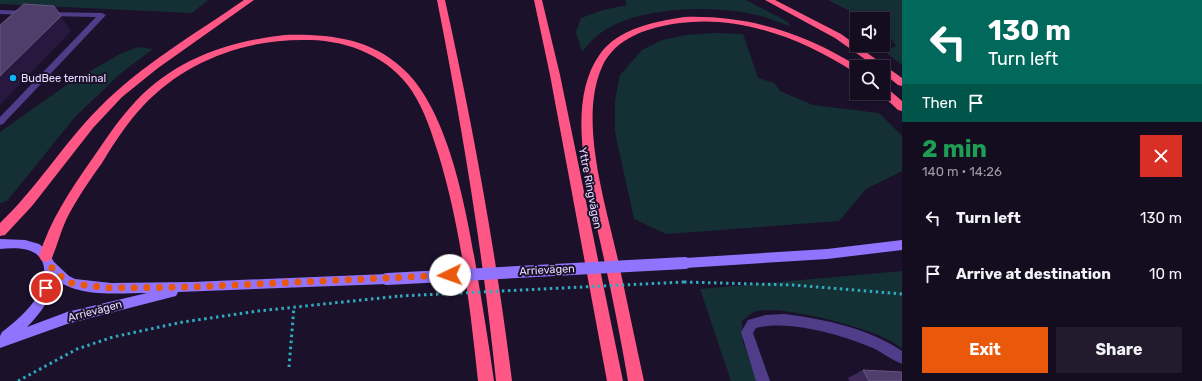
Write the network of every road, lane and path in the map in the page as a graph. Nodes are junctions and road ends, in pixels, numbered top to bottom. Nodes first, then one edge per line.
1 (250, 0) edge
2 (441, 0) edge
3 (538, 0) edge
4 (769, 0) edge
5 (0, 12) edge
6 (871, 60) edge
7 (850, 65) edge
8 (890, 74) edge
9 (902, 82) edge
10 (890, 96) edge
11 (902, 106) edge
12 (0, 122) edge
13 (0, 231) edge
14 (0, 244) edge
15 (902, 245) edge
16 (48, 261) junction
17 (192, 287) junction
18 (902, 294) edge
19 (294, 307) junction
20 (0, 341) edge
21 (902, 358) edge
22 (289, 367) dead end
23 (18, 381) edge
24 (486, 381) edge
25 (504, 381) edge
26 (615, 381) edge
27 (636, 381) edge
28 (763, 381) edge

1 - 13 highway
2 - 25 highway
3 - 26 highway, Yttre Ringvägen
4 - 6 highway
5 - 12 lane
7 - 27 highway
8 - 9 highway
10 - 11 highway
14 - 16 main road, Arrievägen
15 - 17 main road, Arrievägen, bridge
16 - 17 main road, Arrievägen
16 - 20 main road
16 - 24 highway
17 - 20 main road, Arrievägen
18 - 19 path, bridge
19 - 22 path
19 - 23 path
21 - 28 lane

